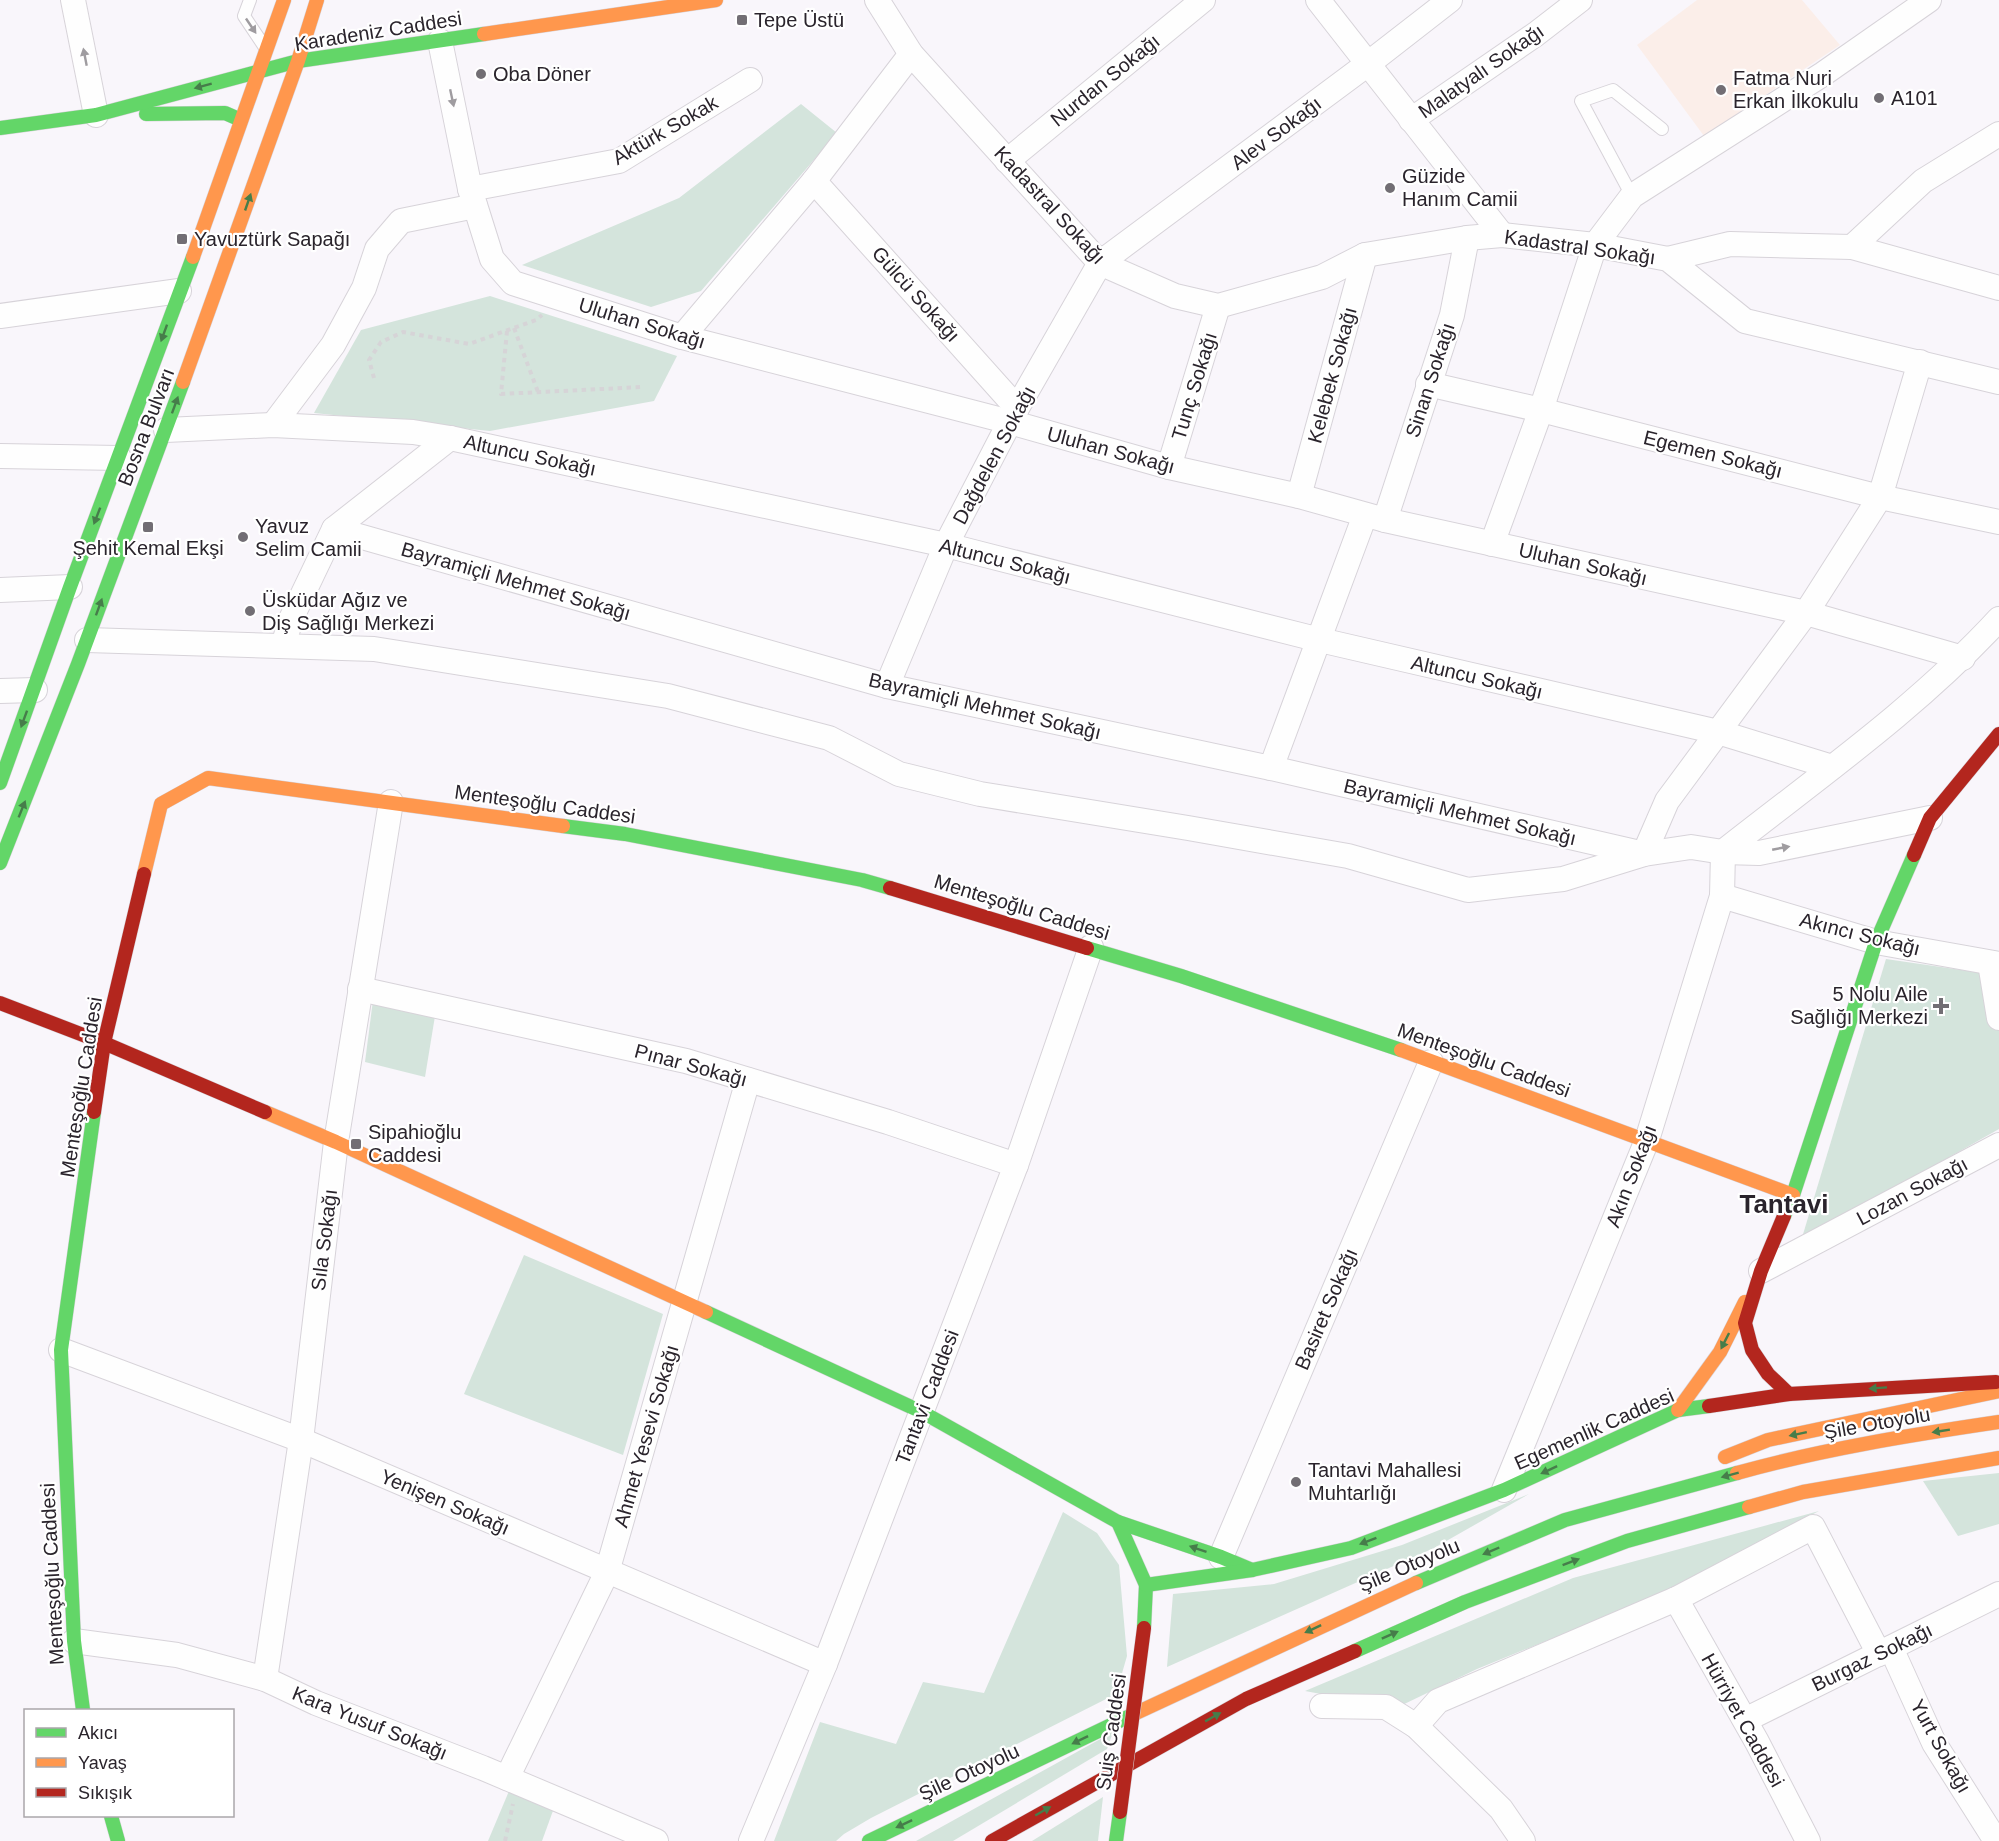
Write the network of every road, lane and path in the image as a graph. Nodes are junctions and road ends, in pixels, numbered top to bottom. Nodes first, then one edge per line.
1 (74, 0) edge
2 (250, 0) edge
3 (284, 0) edge
4 (291, 0) edge
5 (317, 0) edge
6 (716, 0) edge
7 (877, 0) edge
8 (1203, 0) edge
9 (1318, 0) edge
10 (1450, 0) edge
11 (1580, 0) edge
12 (1929, 0) edge
13 (440, 41) junction
14 (267, 50) junction
15 (911, 54) junction
16 (298, 61) junction
17 (1369, 63) junction
18 (260, 72) junction
19 (750, 80) dead end
20 (96, 115) junction
21 (241, 120) junction
22 (1411, 120) junction
23 (0, 128) edge
24 (1662, 129) dead end
25 (1999, 135) edge
26 (1007, 161) junction
27 (814, 181) junction
28 (1632, 196) junction
29 (473, 197) junction
30 (1502, 235) junction
31 (1467, 238) junction
32 (1595, 245) junction
33 (1852, 247) junction
34 (1365, 255) junction
35 (1668, 259) junction
36 (1100, 263) junction
37 (1999, 288) edge
38 (179, 291) junction
39 (561, 299) junction
40 (1218, 306) junction
41 (0, 316) edge
42 (514, 328) junction
43 (507, 331) junction
44 (682, 337) junction
45 (1920, 362) junction
46 (374, 378) dead end
47 (1999, 382) edge
48 (1428, 384) junction
49 (642, 387) dead end
50 (538, 392) junction
51 (1541, 410) junction
52 (1014, 415) junction
53 (273, 425) junction
54 (166, 430) junction
55 (450, 438) junction
56 (0, 456) edge
57 (119, 458) junction
58 (1169, 467) junction
59 (1299, 496) junction
60 (1880, 497) junction
61 (1375, 518) junction
62 (1999, 522) edge
63 (334, 530) junction
64 (1492, 544) junction
65 (946, 545) junction
66 (70, 587) junction
67 (0, 590) edge
68 (1806, 613) junction
69 (1999, 619) edge
70 (87, 640) junction
71 (1320, 640) junction
72 (283, 646) junction
73 (1963, 658) junction
74 (887, 686) junction
75 (35, 690) junction
76 (0, 691) edge
77 (1718, 732) junction
78 (1999, 734) edge
79 (1832, 767) junction
80 (1271, 768) junction
81 (0, 783) edge
82 (392, 802) junction
83 (1930, 818) junction
84 (1723, 852) junction
85 (1644, 854) junction
86 (0, 863) edge
87 (1722, 896) junction
88 (1876, 942) junction
89 (1090, 948) junction
90 (1995, 963) edge
91 (360, 989) junction
92 (0, 1003) edge
93 (1999, 1018) edge
94 (104, 1043) junction
95 (1431, 1062) junction
96 (748, 1080) junction
97 (1647, 1140) junction
98 (336, 1142) junction
99 (1999, 1145) edge
100 (1016, 1165) junction
101 (1793, 1195) junction
102 (1761, 1271) junction
103 (684, 1304) junction
104 (61, 1350) junction
105 (1999, 1382) edge
106 (1999, 1391) edge
107 (1790, 1394) junction
108 (1678, 1410) junction
109 (922, 1412) junction
110 (1999, 1422) edge
111 (301, 1440) junction
112 (1999, 1458) edge
113 (1715, 1461) dead end
114 (1682, 1474) dead end
115 (1504, 1490) junction
116 (1565, 1520) junction
117 (1118, 1522) junction
118 (1221, 1557) junction
119 (1252, 1570) junction
120 (607, 1572) junction
121 (1146, 1586) junction
122 (1999, 1594) edge
123 (1676, 1599) junction
124 (74, 1641) junction
125 (1885, 1651) junction
126 (825, 1664) junction
127 (265, 1679) junction
128 (1322, 1706) dead end
129 (82, 1709) edge
130 (1745, 1720) junction
131 (1416, 1726) junction
132 (512, 1781) junction
133 (112, 1817) edge
134 (118, 1841) edge
135 (505, 1841) edge
136 (656, 1841) edge
137 (751, 1841) edge
138 (869, 1841) edge
139 (992, 1841) edge
140 (1116, 1841) edge
141 (1523, 1841) edge
142 (1808, 1841) edge
143 (1996, 1841) edge

20 -> 1 street
2 -> 14 lane
3 - 14 main road, Bosna Bulvarı
4 - 16 main road
5 - 16 main road, Bosna Bulvarı
6 - 13 main road, Karadeniz Caddesi
7 - 15 street, Kadastral Sokağı
8 - 26 street, Nurdan Sokağı
9 - 17 street
10 - 17 street, Alev Sokağı
11 - 22 street, Malatyalı Sokağı
12 - 28 street
13 - 16 main road, Karadeniz Caddesi
13 -> 29 street, Uluhan Sokağı
14 - 18 main road, Bosna Bulvarı
15 - 26 street, Kadastral Sokağı
15 - 27 street
16 - 18 main road, Karadeniz Caddesi
54 -> 16 main road, Bosna Bulvarı
17 - 22 street
17 - 36 street, Alev Sokağı
18 -> 20 main road, Karadeniz Caddesi
18 - 21 main road, Bosna Bulvarı
19 - 29 street, Aktürk Sokak
20 - 21 main road
20 - 23 main road
21 - 38 main road, Bosna Bulvarı
22 - 30 street
24 - 28 lane
25 - 33 street
26 - 36 street, Kadastral Sokağı
27 - 44 street
27 - 52 street, Gülcü Sokağı
28 - 32 street
29 - 39 street, Uluhan Sokağı
29 - 53 street, Aktürk Sokak
30 - 31 street, Kadastral Sokağı
30 - 32 street, Kadastral Sokağı
31 - 34 street, Kadastral Sokağı
31 - 48 street, Sinan Sokağı
32 - 35 street, Kadastral Sokağı
32 - 51 street
33 - 35 street
33 - 37 street
34 - 40 street, Kadastral Sokağı
34 - 59 street, Kelebek Sokağı
35 - 45 street, Kadastral Sokağı
36 - 40 street, Kadastral Sokağı
36 - 52 street, Dağdelen Sokağı
38 - 41 street
38 -> 57 main road, Bosna Bulvarı
39 - 42 path
39 - 44 street, Uluhan Sokağı
40 - 58 street, Tunç Sokağı
42 - 43 path
42 - 50 path
43 - 46 path
43 - 50 path
44 - 52 street, Uluhan Sokağı
45 - 47 street, Kadastral Sokağı
45 - 60 street
48 - 51 street, Egemen Sokağı
48 - 61 street, Sinan Sokağı
49 - 50 path
51 - 60 street, Egemen Sokağı
51 - 64 street
52 - 58 street, Uluhan Sokağı
52 - 65 street, Dağdelen Sokağı
53 - 54 street, Altuncu Sokağı
53 - 55 street, Altuncu Sokağı
70 -> 54 main road, Bosna Bulvarı
55 - 63 street
55 - 65 street, Altuncu Sokağı
56 - 57 street
57 -> 66 main road, Bosna Bulvarı
58 - 59 street, Uluhan Sokağı
59 - 61 street, Uluhan Sokağı
60 - 62 street, Egemen Sokağı
60 - 68 street
61 - 64 street, Uluhan Sokağı
61 - 71 street, Sinan Sokağı
63 - 72 street
63 - 74 street, Bayramiçli Mehmet Sokağı
64 - 68 street, Uluhan Sokağı
65 - 71 street, Altuncu Sokağı
65 - 74 street, Dağdelen Sokağı
66 - 67 street
66 - 75 main road, Bosna Bulvarı
68 - 73 street, Uluhan Sokağı
68 - 77 street
69 - 73 street
70 - 72 street
86 -> 70 main road, Bosna Bulvarı
71 - 77 street, Altuncu Sokağı
71 - 80 street, Sinan Sokağı
72 - 85 street
73 - 79 street
74 - 80 street, Bayramiçli Mehmet Sokağı
75 - 76 street
75 -> 81 main road, Bosna Bulvarı
77 - 79 street, Altuncu Sokağı
77 - 85 street
78 - 83 main road
79 - 84 street
80 - 85 street, Bayramiçli Mehmet Sokağı
82 - 89 main road, Menteşoğlu Caddesi
82 - 91 street, Sıla Sokağı
82 - 94 main road, Menteşoğlu Caddesi
84 -> 83 street
83 - 88 main road
84 - 85 street
84 - 87 street, Akın Sokağı
87 - 88 street, Akıncı Sokağı
87 - 97 street, Akın Sokağı
88 - 90 street, Akıncı Sokağı
88 - 101 main road
89 - 95 main road, Menteşoğlu Caddesi
89 - 100 street, Tantavi Caddesi
90 - 93 street
91 - 96 street, Pınar Sokağı
91 - 98 street, Sıla Sokağı
92 - 94 main road
94 - 98 main road
94 - 104 main road, Menteşoğlu Caddesi
95 - 97 main road, Menteşoğlu Caddesi
95 - 118 street, Basiret Sokağı
96 - 100 street, Pınar Sokağı
96 - 103 street, Ahmet Yesevi Sokağı
97 - 101 main road, Menteşoğlu Caddesi
97 - 115 street, Akın Sokağı
98 - 103 main road
98 - 111 street, Sıla Sokağı
99 - 102 street, Lozan Sokağı
100 - 109 street, Tantavi Caddesi
101 - 102 main road
102 - 107 main road
102 -> 108 main road
103 - 109 main road
103 - 120 street, Ahmet Yesevi Sokağı
104 - 111 street, Yenişen Sokağı
104 - 124 main road, Menteşoğlu Caddesi
105 -> 107 main road, Egemenlik Caddesi
106 -> 113 main road
107 - 108 main road, Egemenlik Caddesi
108 -> 115 main road, Egemenlik Caddesi
109 - 117 main road
109 - 126 street, Tantavi Caddesi
110 -> 116 main road, Şile Otoyolu
111 - 120 street, Yenişen Sokağı
111 - 127 street, Sıla Sokağı
139 -> 112 main road
114 - 116 main road
115 -> 119 main road, Egemenlik Caddesi
116 -> 138 main road, Şile Otoyolu
118 -> 117 main road
117 - 121 main road
118 - 119 main road
119 - 121 main road, Egemenlik Caddesi
120 - 126 street, Yenişen Sokağı
120 - 132 street, Ahmet Yesevi Sokağı
121 - 140 main road, Suiş Caddesi, bridge
122 - 125 street, Burgaz Sokağı
123 - 125 street, Yurt Sokağı
123 - 130 street, Hürriyet Caddesi
123 - 131 street
124 - 127 street, Kara Yusuf Sokağı
124 - 129 main road, Menteşoğlu Caddesi
125 - 130 street, Burgaz Sokağı
125 - 143 street, Yurt Sokağı
126 - 137 street, Tantavi Caddesi
127 - 132 street, Kara Yusuf Sokağı
128 - 131 street
130 - 142 street, Hürriyet Caddesi
131 - 141 street
132 - 135 path
132 - 136 street, Kara Yusuf Sokağı
133 - 134 main road

